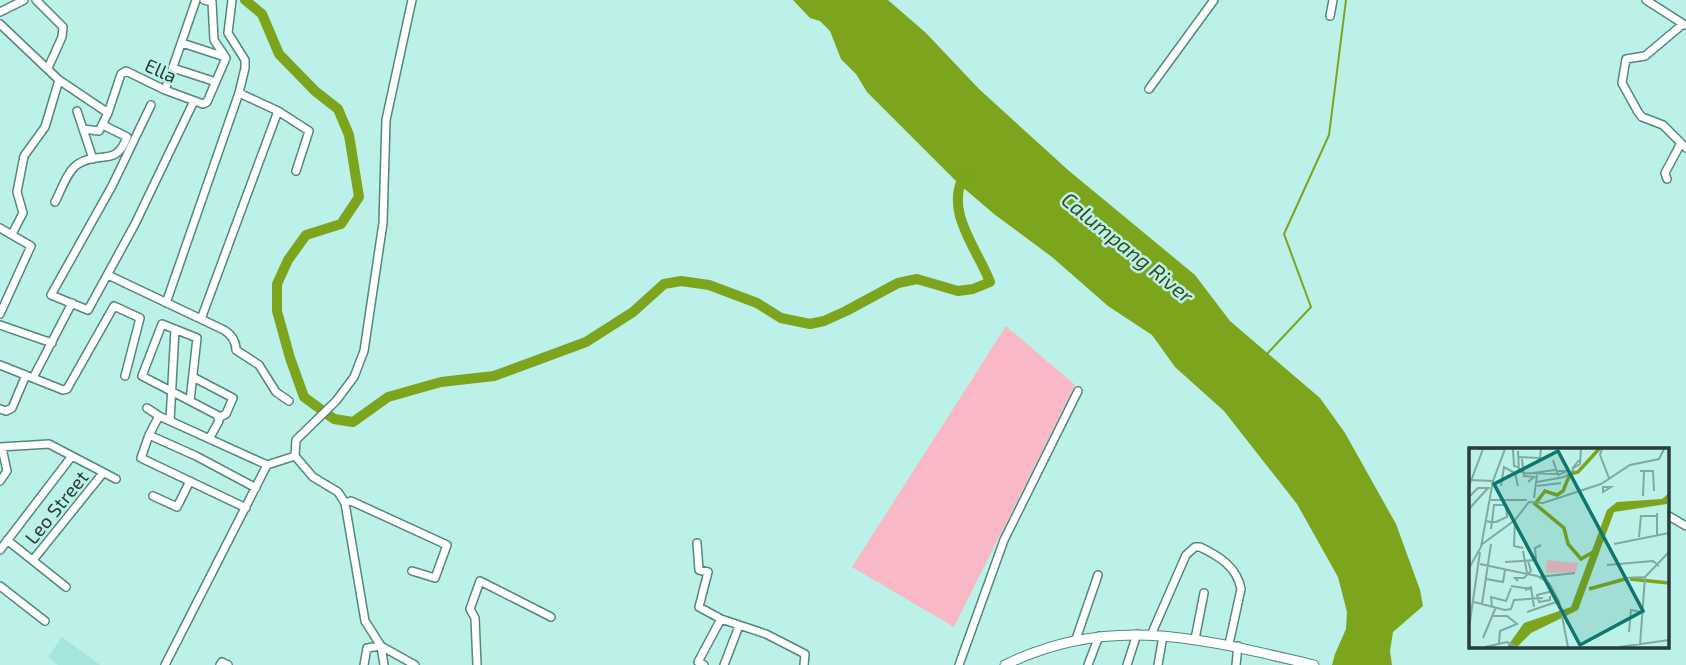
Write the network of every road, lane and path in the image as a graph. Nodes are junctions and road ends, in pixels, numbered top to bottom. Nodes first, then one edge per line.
1 (24, 0) edge
2 (36, 0) edge
3 (196, 0) edge
4 (204, 0) edge
5 (232, 0) edge
6 (412, 0) edge
7 (1214, 0) edge
8 (1333, 0) edge
9 (1646, 0) edge
10 (0, 12) edge
11 (1330, 16) dead end
12 (0, 24) edge
13 (1684, 25) edge
14 (182, 43) junction
15 (226, 58) junction
16 (48, 68) junction
17 (173, 68) junction
18 (59, 80) junction
19 (216, 82) junction
20 (1149, 89) dead end
21 (165, 90) junction
22 (239, 93) junction
23 (194, 101) junction
24 (151, 105) dead end
25 (77, 111) dead end
26 (278, 111) junction
27 (108, 113) junction
28 (103, 125) junction
29 (83, 129) junction
30 (1684, 146) edge
31 (93, 159) junction
32 (296, 171) dead end
33 (1667, 179) dead end
34 (55, 202) dead end
35 (1, 230) edge
36 (12, 234) junction
37 (108, 275) junction
38 (72, 303) junction
39 (166, 303) junction
40 (0, 314) edge
41 (201, 319) junction
42 (0, 325) edge
43 (175, 329) junction
44 (52, 343) junction
45 (0, 365) edge
46 (125, 376) dead end
47 (30, 377) junction
48 (193, 377) junction
49 (1077, 391) dead end
50 (172, 392) junction
51 (190, 401) junction
52 (289, 401) dead end
53 (147, 408) dead end
54 (0, 409) edge
55 (159, 416) junction
56 (219, 417) junction
57 (170, 421) junction
58 (149, 435) junction
59 (209, 439) junction
60 (1, 447) edge
61 (72, 456) junction
62 (295, 456) junction
63 (267, 466) junction
64 (103, 474) junction
65 (116, 479) dead end
66 (0, 481) edge
67 (190, 481) junction
68 (256, 488) junction
69 (153, 496) dead end
70 (345, 503) junction
71 (246, 508) junction
72 (1668, 515) edge
73 (1686, 526) edge
74 (7, 540) junction
75 (698, 543) dead end
76 (0, 550) edge
77 (33, 560) junction
78 (412, 571) dead end
79 (1098, 575) dead end
80 (0, 586) edge
81 (66, 587) dead end
82 (1204, 593) dead end
83 (551, 618) dead end
84 (721, 619) junction
85 (45, 621) dead end
86 (739, 626) junction
87 (1137, 634) junction
88 (1152, 635) junction
89 (1099, 636) junction
90 (1163, 636) junction
91 (1076, 639) junction
92 (1195, 639) junction
93 (1233, 645) junction
94 (381, 646) junction
95 (165, 665) edge
96 (363, 665) edge
97 (384, 665) edge
98 (415, 665) edge
99 (477, 665) edge
100 (704, 665) edge
101 (724, 665) edge
102 (804, 665) edge
103 (959, 665) edge
104 (1005, 665) edge
105 (1088, 665) edge
106 (1127, 665) edge
107 (1158, 665) edge
108 (1236, 665) edge
109 (1314, 665) edge

1 - 10 street
2 - 16 street
3 - 14 street
4 - 15 street
5 - 22 street
6 - 62 street
7 - 20 street
8 - 11 street
9 - 13 street
12 - 16 street
13 - 30 street
14 - 15 street
14 - 17 street
15 - 19 street
16 - 18 street
17 - 19 street
17 - 21 street
18 - 27 street
18 - 36 street
19 - 23 street, Ella
21 - 23 street, Ella
21 - 27 street, Ella
22 - 26 street
22 - 39 street
23 - 37 street
24 - 38 street
25 - 29 street
26 - 32 street
26 - 41 street
27 - 28 street
28 - 29 street
28 - 31 street
29 - 31 street
30 - 33 street
31 - 34 street
35 - 36 street
36 - 40 street
37 - 38 street
37 - 39 street
38 - 44 street
39 - 41 street
41 - 52 street
42 - 44 street
43 - 48 street
43 - 50 street
43 - 50 street
44 - 47 street
45 - 47 street
46 - 47 street
47 - 54 street
48 - 51 street
48 - 56 street
49 - 103 street
50 - 51 street
50 - 57 street
51 - 56 street
53 - 55 street
55 - 57 street
55 - 58 street
56 - 59 street
57 - 59 street
58 - 67 street
58 - 68 street
59 - 63 street
60 - 61 street
60 - 66 street
61 - 64 street
61 - 74 street
62 - 63 street
62 - 70 street
63 - 68 street
64 - 65 street
64 - 77 street, Leo Street
67 - 69 street
67 - 71 street
68 - 71 street
70 - 78 street
70 - 94 street
71 - 95 street
72 - 73 street
74 - 76 street
74 - 77 street
75 - 84 street
77 - 81 street
79 - 91 street
80 - 85 street
82 - 92 street
83 - 99 street
84 - 86 street
84 - 100 street
86 - 101 street
86 - 102 street
87 - 88 main road
87 - 89 main road
87 - 106 street
88 - 90 main road
88 - 93 street
89 - 91 main road
89 - 105 street
90 - 92 main road
90 - 107 street
91 - 104 main road
92 - 93 main road
93 - 108 street
93 - 109 main road
94 - 96 street
94 - 97 street
94 - 98 street

